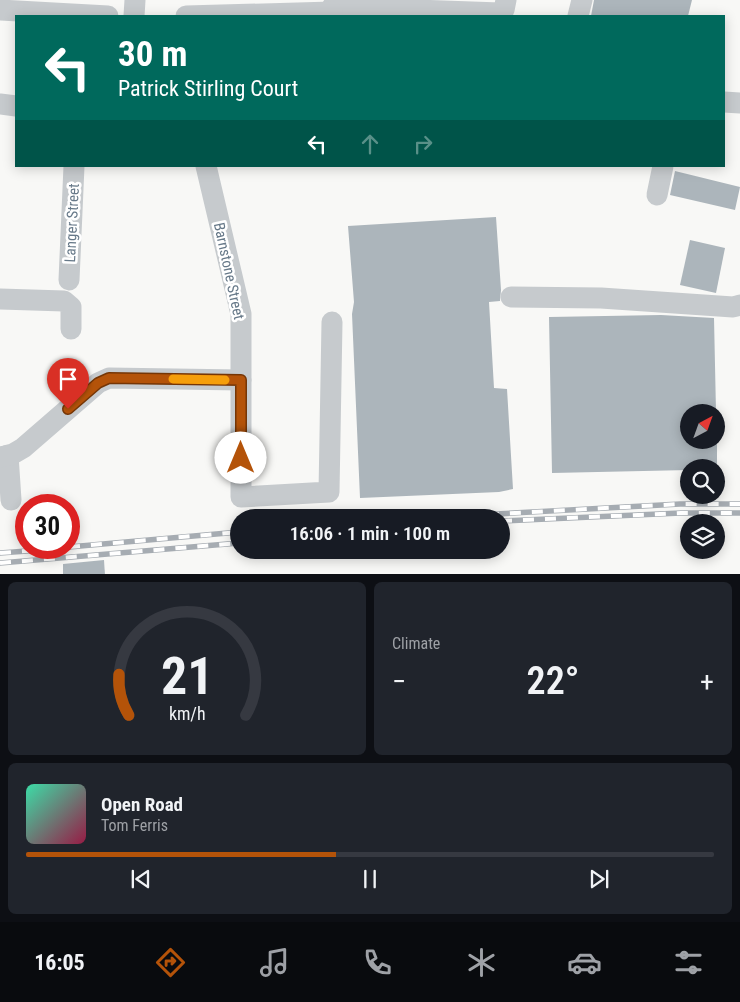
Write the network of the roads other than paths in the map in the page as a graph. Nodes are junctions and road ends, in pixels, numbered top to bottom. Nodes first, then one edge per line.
1 (135, 0) edge
2 (506, 0) edge
3 (582, 0) edge
4 (51, 6) edge
5 (237, 7) edge
6 (332, 9) edge
7 (0, 10) edge
8 (102, 15) edge
9 (134, 15) edge
10 (192, 15) edge
11 (578, 15) edge
12 (725, 102) edge
13 (740, 103) edge
14 (0, 104) edge
15 (15, 106) edge
16 (74, 167) edge
17 (206, 167) edge
18 (663, 167) edge
19 (657, 195) dead end
20 (69, 280) dead end
21 (512, 296) dead end
22 (0, 299) edge
23 (740, 305) edge
24 (332, 322) dead end
25 (71, 328) dead end
26 (241, 380) junction
27 (4, 456) edge
28 (11, 500) dead end

1 - 9 street
2 - 6 street
3 - 11 street
4 - 7 street
4 - 8 street
5 - 6 street
5 - 10 street
12 - 13 street
14 - 15 street
16 - 20 street, Langer Street
17 - 26 street, Barnstone Street
18 - 19 street
21 - 23 street
22 - 25 street
24 - 26 street, Barnstone Street
26 - 27 street
27 - 28 street

